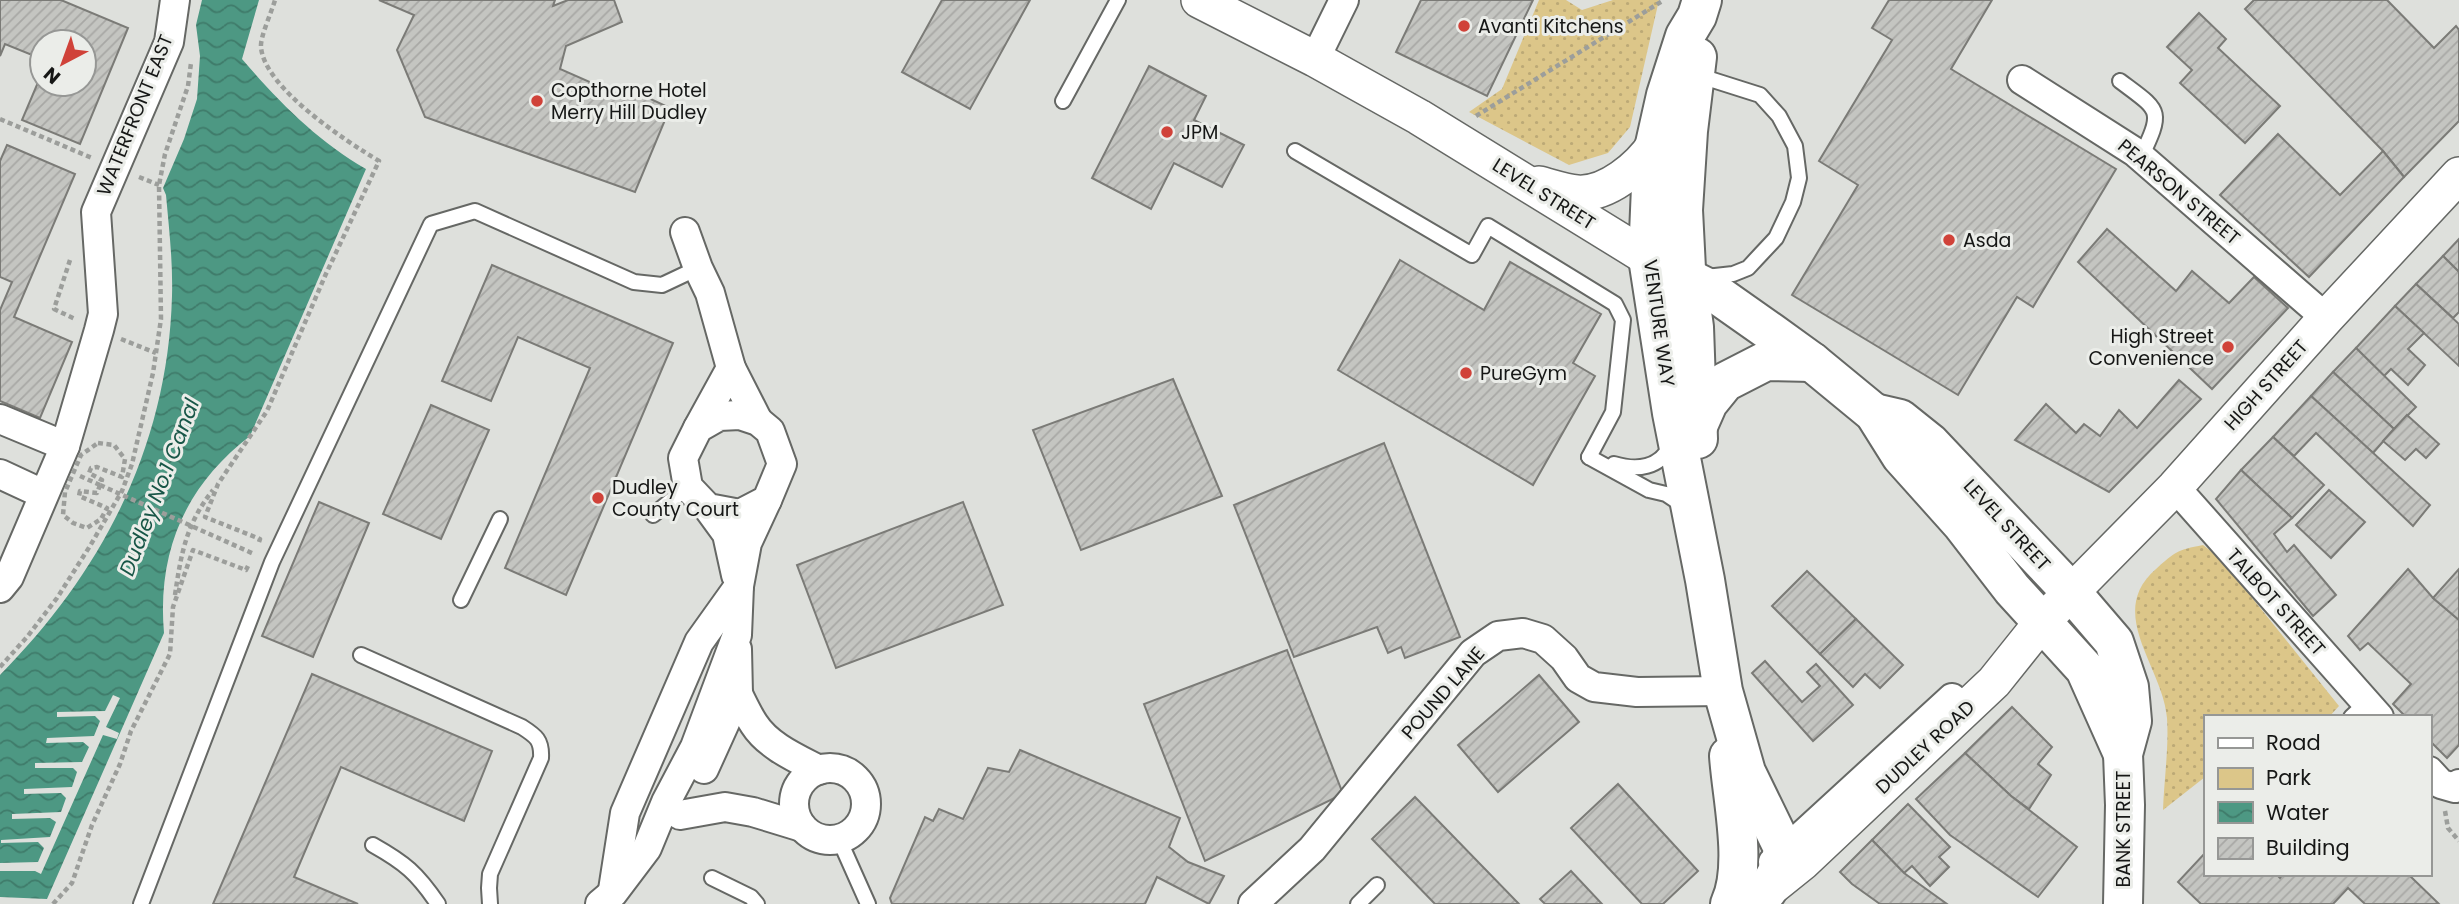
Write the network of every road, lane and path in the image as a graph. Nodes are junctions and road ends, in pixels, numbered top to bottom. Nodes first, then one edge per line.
1 (175, 0) edge
2 (275, 0) edge
3 (1118, 0) edge
4 (1199, 0) edge
5 (1345, 0) edge
6 (1687, 5) edge
7 (192, 54) dead end
8 (1315, 59) junction
9 (1685, 72) junction
10 (2022, 80) dead end
11 (2120, 81) dead end
12 (1063, 101) dead end
13 (1470, 117) dead end
14 (1655, 144) junction
15 (1295, 151) dead end
16 (2141, 157) junction
17 (2459, 175) edge
18 (1522, 181) junction
19 (685, 232) dead end
20 (1648, 258) junction
21 (698, 268) junction
22 (1687, 278) junction
23 (2326, 318) junction
24 (1812, 362) junction
25 (731, 368) junction
26 (1874, 413) junction
27 (0, 419) edge
28 (758, 421) junction
29 (698, 428) junction
30 (1686, 430) junction
31 (65, 446) junction
32 (1589, 457) junction
33 (0, 474) edge
34 (81, 477) dead end
35 (218, 484) junction
36 (100, 485) junction
37 (688, 487) junction
38 (2175, 487) junction
39 (43, 494) junction
40 (767, 500) junction
41 (708, 508) junction
42 (1690, 509) junction
43 (653, 514) dead end
44 (500, 519) dead end
45 (254, 554) junction
46 (739, 586) junction
47 (0, 588) edge
48 (2072, 593) junction
49 (461, 600) dead end
50 (173, 607) junction
51 (2042, 622) junction
52 (737, 635) junction
53 (361, 654) dead end
54 (0, 667) edge
55 (1723, 691) junction
56 (738, 694) junction
57 (2365, 712) edge
58 (2123, 754) junction
59 (818, 770) junction
60 (2431, 773) edge
61 (2457, 786) edge
62 (680, 815) junction
63 (802, 827) junction
64 (839, 839) junction
65 (373, 845) dead end
66 (647, 848) junction
67 (1782, 854) junction
68 (712, 878) dead end
69 (1377, 885) dead end
70 (1759, 897) edge
71 (607, 898) edge
72 (53, 904) edge
73 (141, 904) edge
74 (438, 904) edge
75 (490, 904) edge
76 (757, 904) edge
77 (868, 904) edge
78 (1253, 904) edge
79 (1358, 904) edge
80 (1730, 904) edge
81 (2123, 904) edge

1 - 31 street, WATERFRONT EAST
2 - 35 path
3 - 12 lane
4 - 8 street, LEVEL STREET
5 - 8 street
6 - 9 main road, VENTURE WAY
6 - 13 path
7 - 54 path
8 - 18 street, LEVEL STREET
9 - 14 main road, VENTURE WAY
9 - 22 main road, VENTURE WAY
9 - 22 lane
10 - 16 street, PEARSON STREET
11 - 16 lane
14 - 18 street
14 - 20 main road, VENTURE WAY
15 - 32 lane
16 - 23 street, PEARSON STREET
17 - 23 street, HIGH STREET
18 - 20 street, LEVEL STREET
19 - 21 street
20 - 22 main road, LEVEL STREET
20 - 30 main road, VENTURE WAY
21 - 25 street
21 - 73 lane
22 - 24 main road, LEVEL STREET
22 - 30 main road, VENTURE WAY
23 - 38 street, HIGH STREET
24 - 26 main road, LEVEL STREET
24 - 30 main road
25 - 28 street
25 - 29 street
26 - 48 main road, LEVEL STREET
26 - 51 main road, LEVEL STREET
27 - 31 street
28 - 29 street
28 - 40 street
29 - 37 street
30 - 32 lane
30 - 42 main road, VENTURE WAY
31 - 39 street, WATERFRONT EAST
32 - 42 lane
33 - 39 street
34 - 36 path
35 - 45 path
35 - 50 path
36 - 36 path
36 - 45 path, bridge
37 - 41 street
37 - 43 lane
38 - 48 street, HIGH STREET
38 - 57 street, TALBOT STREET
39 - 47 street, WATERFRONT EAST
40 - 41 street
40 - 46 street
41 - 46 street
42 - 55 main road, VENTURE WAY
44 - 49 lane
45 - 50 path
46 - 52 street
46 - 71 street
48 - 51 street, DUDLEY ROAD
48 - 58 main road, BANK STREET
50 - 72 path
51 - 58 main road, BANK STREET
51 - 67 street
51 - 70 street, DUDLEY ROAD
52 - 56 street
52 - 66 street
53 - 75 lane
55 - 67 main road, VENTURE WAY
55 - 78 street, POUND LANE
55 - 80 main road
56 - 59 street
56 - 62 street
58 - 81 main road, BANK STREET
59 - 63 street
59 - 64 street
60 - 61 street
62 - 63 street
62 - 66 street
63 - 64 street
64 - 77 lane
65 - 74 lane
66 - 71 street
67 - 70 main road
67 - 80 street
68 - 76 lane
69 - 79 lane

